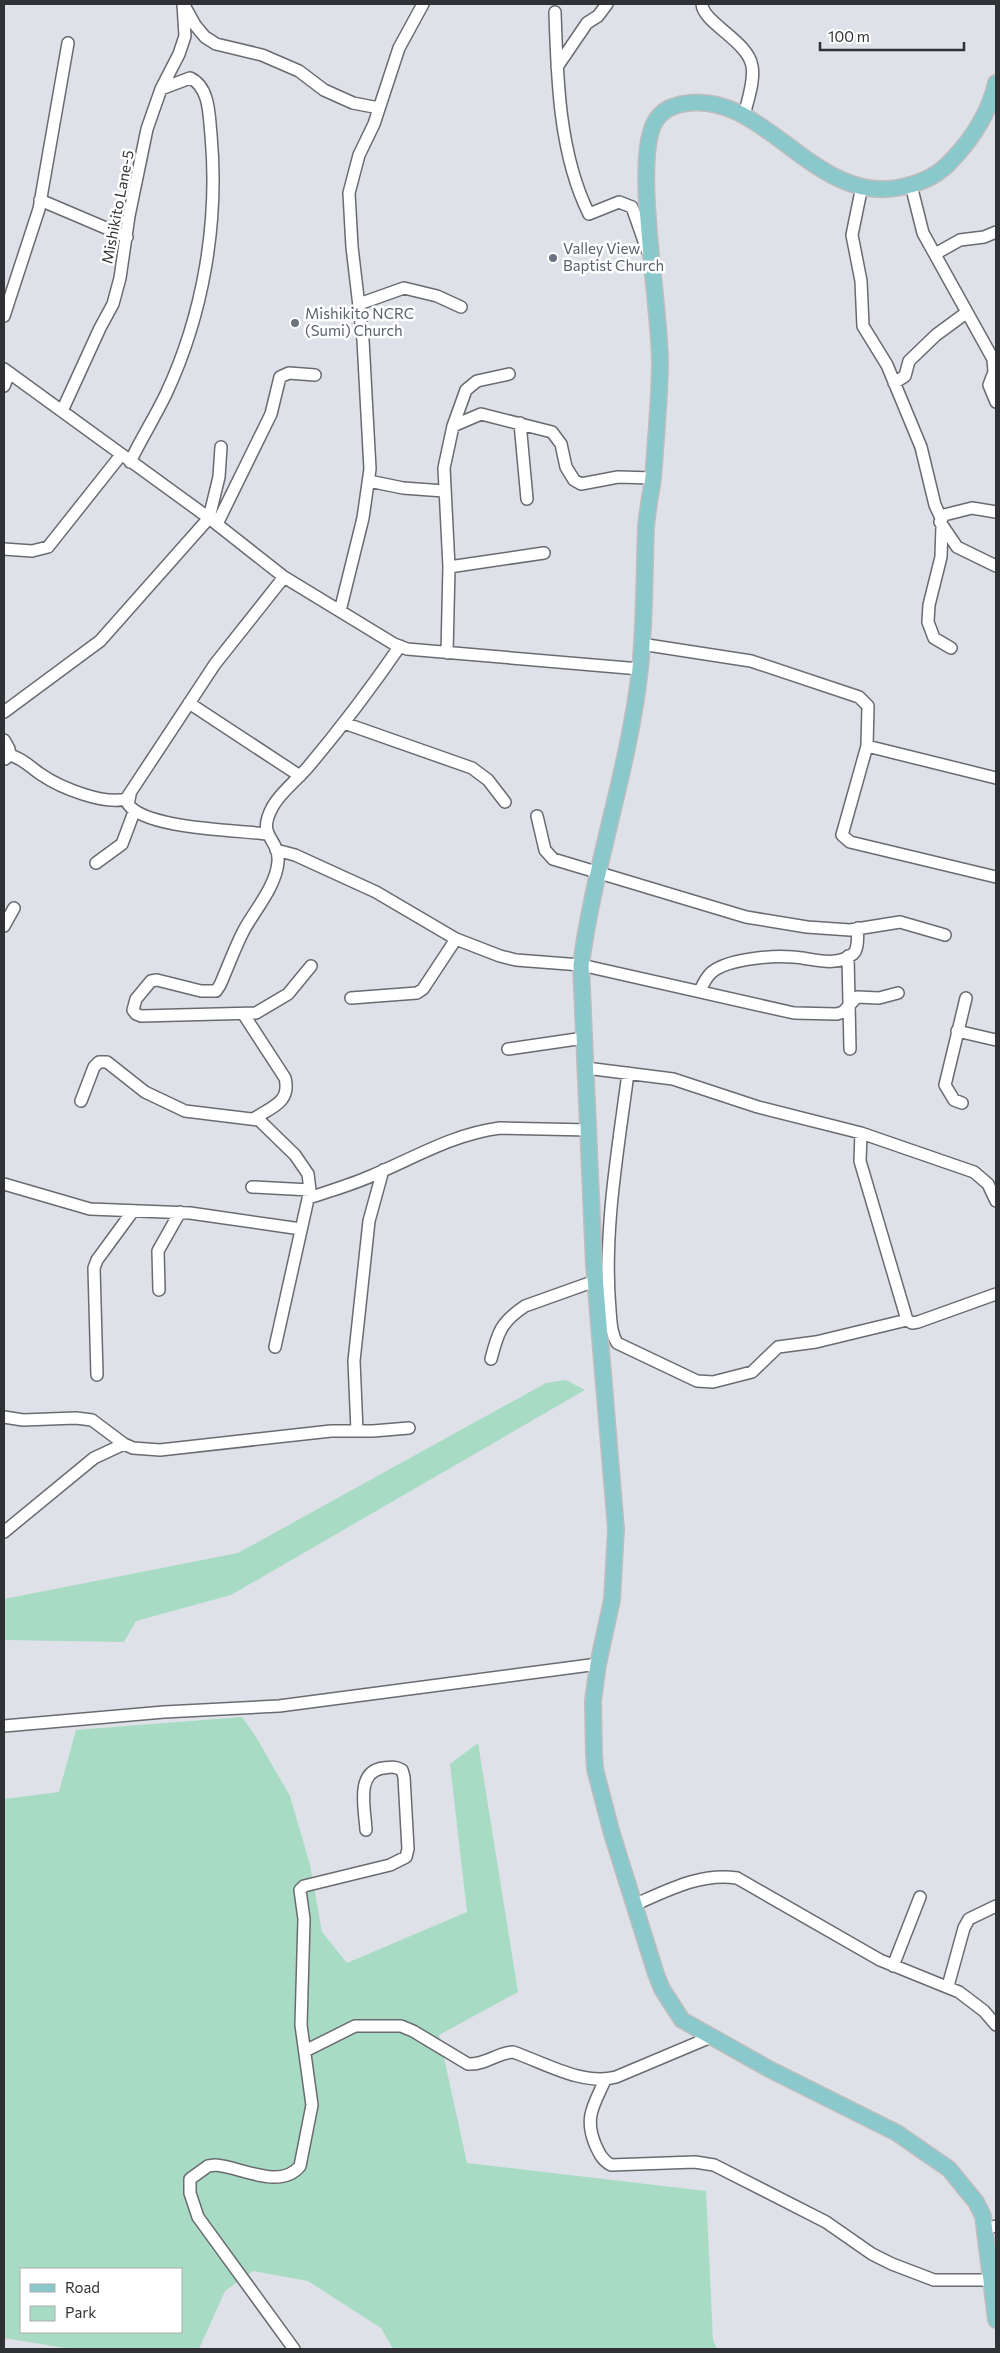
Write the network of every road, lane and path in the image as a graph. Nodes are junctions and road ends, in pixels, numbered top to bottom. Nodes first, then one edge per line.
1 (183, 4) edge
2 (423, 4) edge
3 (607, 4) edge
4 (702, 4) edge
5 (555, 12) dead end
6 (68, 43) dead end
7 (557, 68) junction
8 (996, 83) edge
9 (161, 89) junction
10 (378, 108) junction
11 (744, 116) junction
12 (911, 185) junction
13 (862, 186) junction
14 (40, 200) junction
15 (996, 232) edge
16 (126, 237) junction
17 (935, 254) junction
18 (653, 268) junction
19 (359, 304) junction
20 (460, 307) dead end
21 (966, 313) junction
22 (4, 316) edge
23 (6, 371) edge
24 (509, 374) dead end
25 (315, 375) dead end
26 (894, 383) junction
27 (4, 386) edge
28 (996, 402) edge
29 (62, 411) junction
30 (520, 422) junction
31 (453, 426) junction
32 (221, 447) dead end
33 (126, 458) junction
34 (652, 478) junction
35 (369, 481) junction
36 (444, 491) junction
37 (527, 499) dead end
38 (996, 512) edge
39 (213, 521) junction
40 (941, 522) junction
41 (4, 549) edge
42 (544, 553) dead end
43 (996, 566) edge
44 (450, 567) junction
45 (284, 578) junction
46 (340, 611) junction
47 (641, 644) junction
48 (400, 646) junction
49 (951, 648) dead end
50 (447, 653) junction
51 (640, 669) junction
52 (189, 703) junction
53 (4, 712) edge
54 (344, 722) junction
55 (4, 740) edge
56 (867, 746) junction
57 (7, 757) edge
58 (300, 776) junction
59 (996, 778) edge
60 (130, 795) junction
61 (505, 802) dead end
62 (134, 812) junction
63 (537, 816) dead end
64 (267, 834) junction
65 (276, 850) junction
66 (96, 863) dead end
67 (599, 872) junction
68 (996, 878) edge
69 (14, 908) dead end
70 (4, 926) edge
71 (858, 928) junction
72 (945, 935) dead end
73 (456, 939) junction
74 (848, 956) junction
75 (581, 965) junction
76 (311, 966) dead end
77 (700, 992) junction
78 (898, 993) dead end
79 (351, 998) dead end
80 (966, 998) dead end
81 (848, 1004) junction
82 (244, 1015) junction
83 (957, 1031) junction
84 (584, 1038) junction
85 (996, 1040) edge
86 (850, 1048) dead end
87 (508, 1049) dead end
88 (586, 1068) junction
89 (628, 1073) junction
90 (81, 1102) dead end
91 (962, 1103) dead end
92 (255, 1118) junction
93 (589, 1130) junction
94 (861, 1133) junction
95 (383, 1170) junction
96 (4, 1184) edge
97 (252, 1187) dead end
98 (310, 1194) junction
99 (996, 1201) edge
100 (133, 1211) junction
101 (180, 1212) junction
102 (301, 1229) junction
103 (595, 1281) junction
104 (159, 1290) dead end
105 (996, 1294) edge
106 (907, 1320) junction
107 (275, 1347) dead end
108 (491, 1359) dead end
109 (97, 1375) dead end
110 (4, 1417) edge
111 (409, 1428) dead end
112 (356, 1432) junction
113 (124, 1444) junction
114 (4, 1532) edge
115 (598, 1664) junction
116 (4, 1726) edge
117 (366, 1830) dead end
118 (920, 1897) dead end
119 (634, 1905) junction
120 (996, 1906) edge
121 (893, 1966) junction
122 (948, 1986) junction
123 (996, 2024) edge
124 (711, 2036) junction
125 (305, 2051) junction
126 (605, 2080) junction
127 (991, 2227) edge
128 (994, 2286) edge
129 (996, 2320) edge
130 (294, 2349) edge

1 - 9 street, Mishikito Lane-5
1 - 10 street
2 - 10 street
3 - 7 street
4 - 11 street
5 - 7 street
6 - 14 street
7 - 18 street
8 - 12 main road
9 - 16 street, Mishikito Lane-5
9 - 33 street
10 - 19 street
11 - 13 main road
11 - 18 main road
12 - 13 main road
12 - 17 street
13 - 26 street
14 - 16 street
14 - 22 street
15 - 17 street
16 - 29 street, Mishikito Lane-5
17 - 21 street
18 - 34 main road
19 - 20 street
19 - 35 street
21 - 26 street
21 - 28 street
23 - 27 street
23 - 29 street
24 - 31 street
25 - 39 street
26 - 40 street
29 - 33 street
30 - 31 street
30 - 34 street
30 - 37 street
31 - 36 street
32 - 39 street
33 - 39 street
33 - 41 street
34 - 47 main road
35 - 36 street
35 - 46 street
36 - 44 street
38 - 40 street
39 - 45 street
39 - 53 street
40 - 43 street
40 - 49 street
42 - 44 street
44 - 50 street
45 - 46 street
45 - 52 street
46 - 48 street
47 - 51 main road
47 - 56 street
48 - 50 street
48 - 54 street
50 - 51 street
51 - 67 main road
52 - 58 street
52 - 60 street
54 - 58 street
54 - 61 street
55 - 57 street
56 - 59 street
56 - 68 street
57 - 60 street
58 - 64 street
60 - 62 street
62 - 64 street
62 - 66 street
63 - 67 street
64 - 65 street
65 - 73 street
65 - 82 street
67 - 71 street
67 - 75 main road
69 - 70 street
71 - 72 street
71 - 74 street
73 - 75 street
73 - 79 street
74 - 77 street
74 - 81 street
75 - 77 street
75 - 84 main road
76 - 82 street
77 - 81 street
78 - 81 street
80 - 83 street
81 - 86 street
82 - 92 street
83 - 85 street
83 - 91 street
84 - 87 street
84 - 88 main road
88 - 89 street
88 - 93 main road
89 - 94 street
89 - 106 street
90 - 92 street
92 - 98 street
93 - 95 street
93 - 103 main road
94 - 99 street
94 - 106 street
95 - 98 street
95 - 112 street
96 - 100 street
97 - 98 street
98 - 102 street
100 - 101 street
100 - 109 street
101 - 102 street
101 - 104 street
102 - 107 street
103 - 108 street
103 - 115 main road
105 - 106 street
110 - 113 street
111 - 112 street
112 - 113 street
113 - 114 street
115 - 116 street
115 - 119 main road
117 - 125 street
118 - 121 street
119 - 121 street
119 - 124 main road
120 - 122 street
121 - 122 street
122 - 123 street
124 - 126 street
124 - 127 main road
125 - 126 street
125 - 130 street
126 - 128 street
127 - 128 main road
128 - 129 main road

